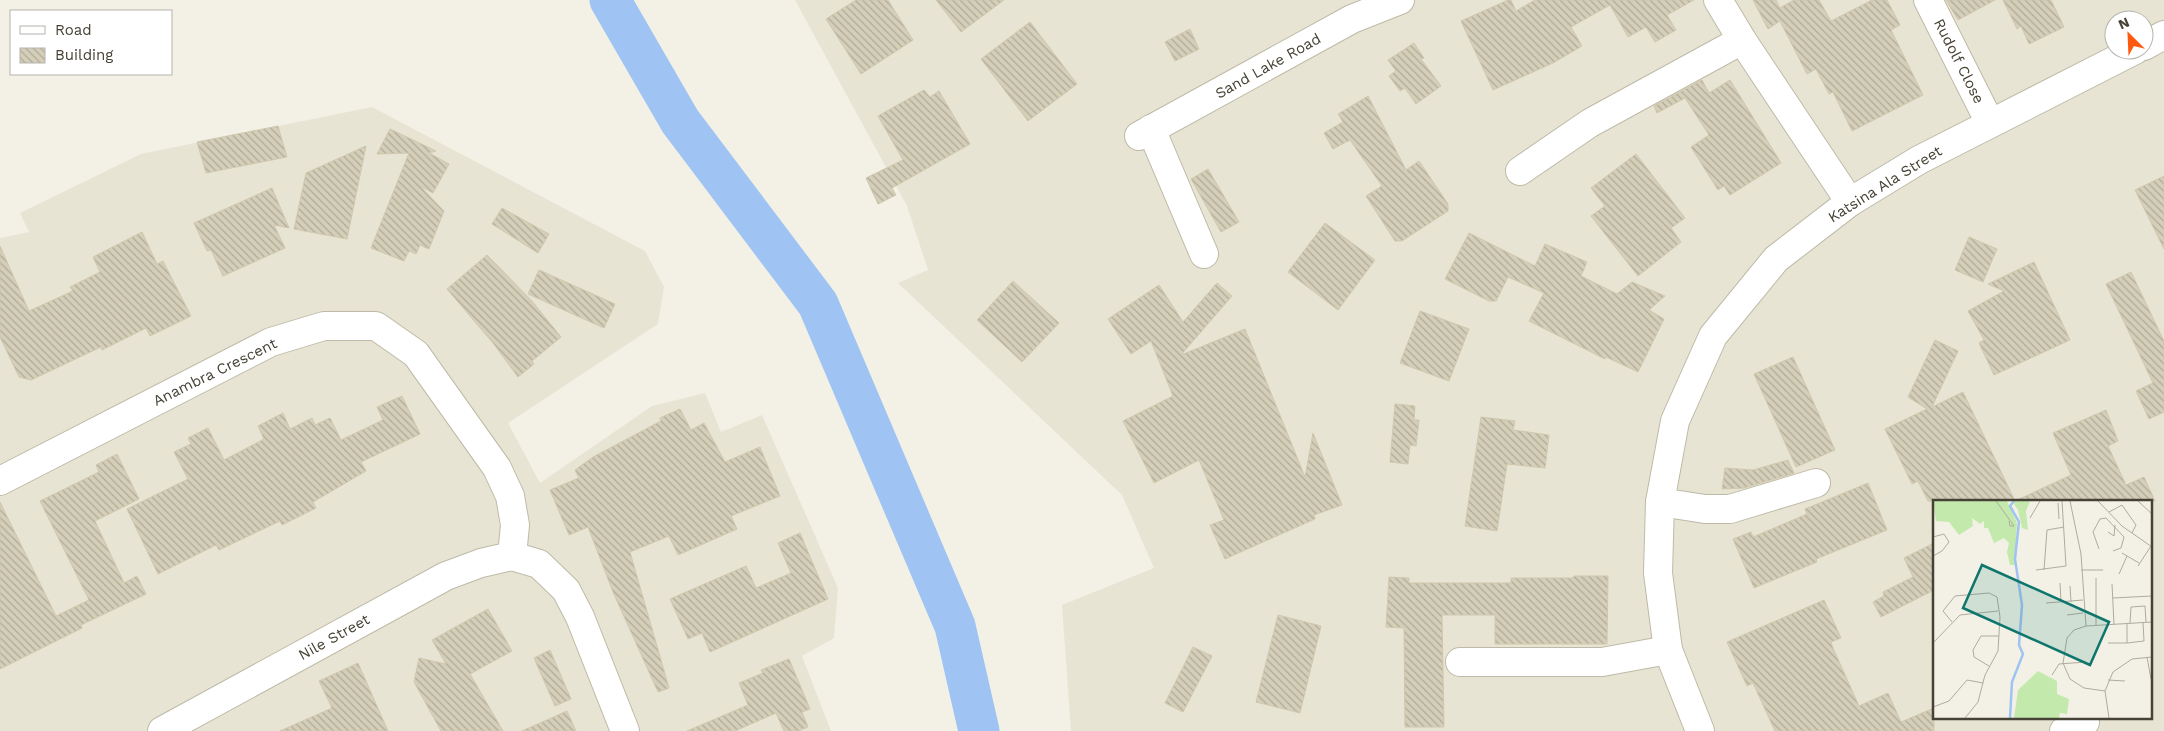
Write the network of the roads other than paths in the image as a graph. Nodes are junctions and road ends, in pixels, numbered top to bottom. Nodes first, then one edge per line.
1 (1400, 0) edge
2 (1718, 0) edge
3 (1928, 0) edge
4 (1347, 10) edge
5 (1742, 40) junction
6 (2115, 60) edge
7 (1990, 123) junction
8 (1520, 171) dead end
9 (1850, 202) junction
10 (1204, 254) dead end
11 (0, 481) edge
12 (1816, 483) dead end
13 (1660, 502) junction
14 (512, 556) junction
15 (1668, 650) junction
16 (1460, 662) dead end
17 (162, 731) edge
18 (625, 731) edge
19 (1700, 731) edge

1 - 4 street, Sand Lake Road
2 - 5 street
3 - 7 street, Rudolf Close
4 - 10 street, Sand Lake Road
5 - 8 street
5 - 9 street
6 - 7 street, Katsina Ala Street
7 - 9 street, Katsina Ala Street
9 - 13 street, Katsina Ala Street
11 - 14 street, Anambra Crescent
12 - 13 street
13 - 15 street, Katsina Ala Street
14 - 17 street, Nile Street
14 - 18 street
15 - 16 street
15 - 19 street, Katsina Ala Street

